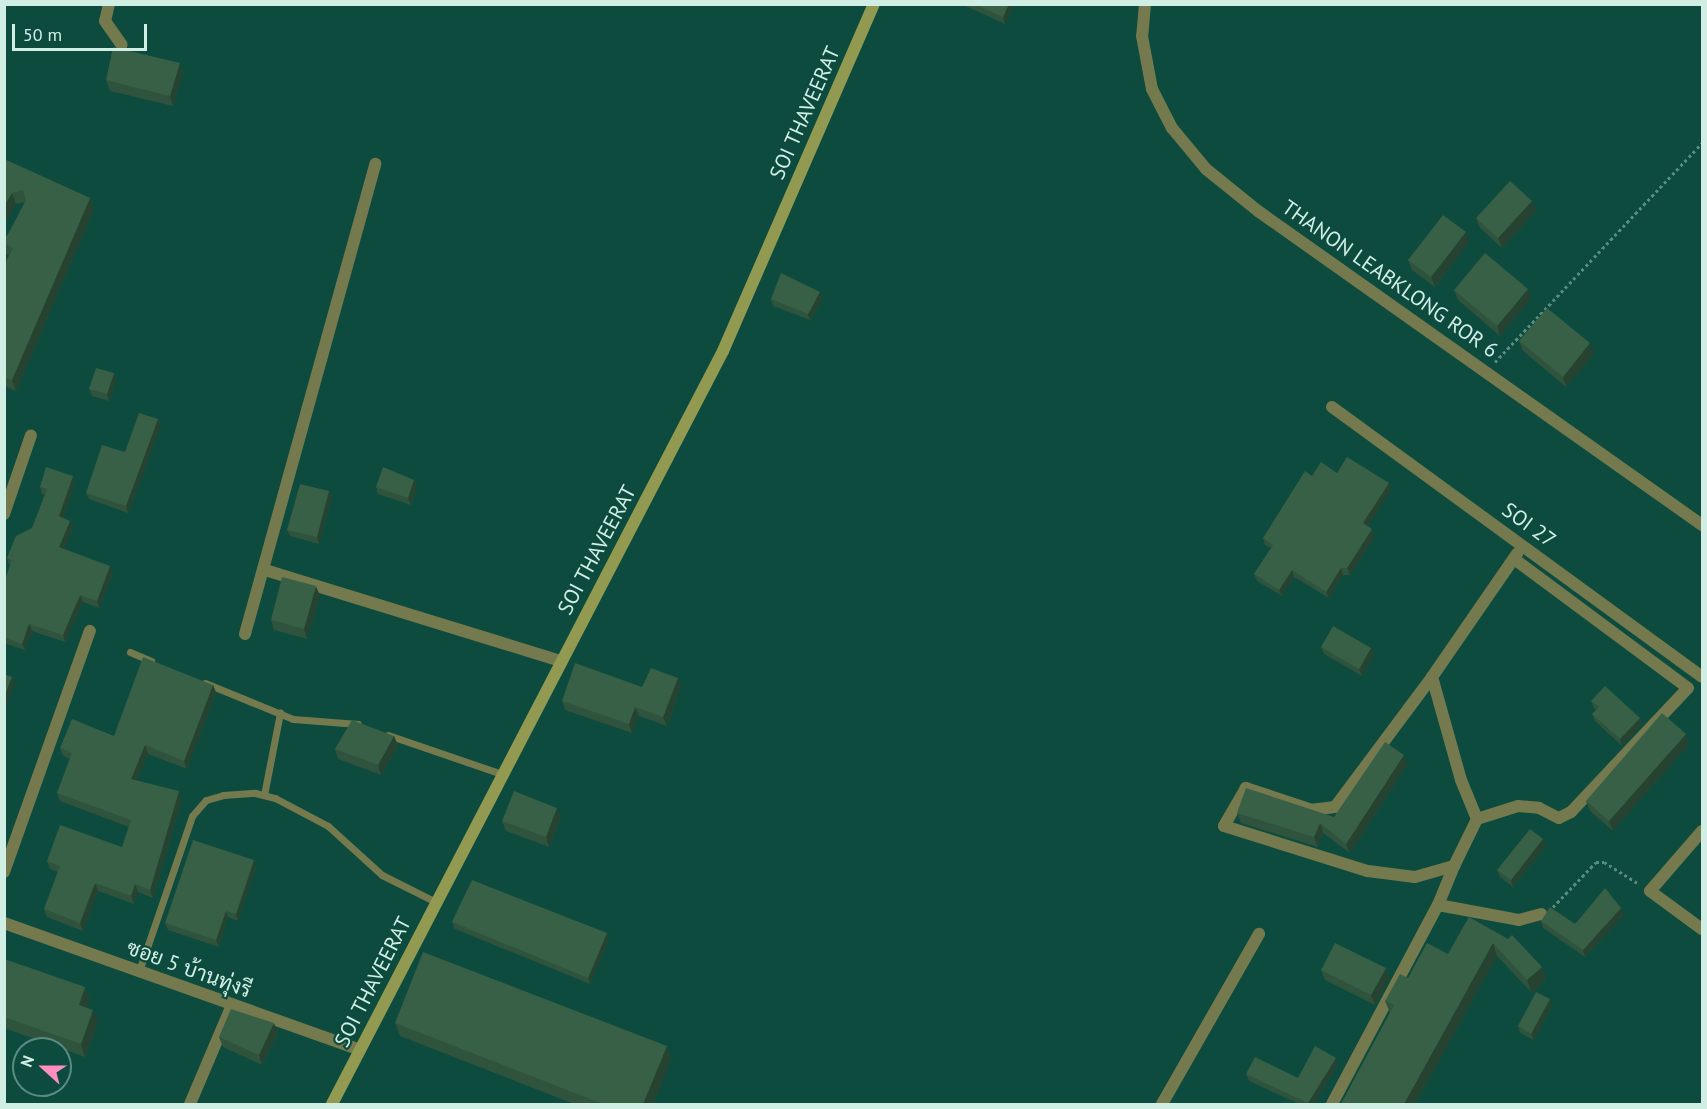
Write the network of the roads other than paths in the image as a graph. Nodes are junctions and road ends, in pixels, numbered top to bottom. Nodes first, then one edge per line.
1 (109, 4) edge
2 (874, 4) edge
3 (1145, 4) edge
4 (122, 45) dead end
5 (375, 164) dead end
6 (1332, 407) dead end
7 (30, 435) dead end
8 (4, 514) edge
9 (1702, 525) edge
10 (1523, 545) junction
11 (1514, 559) junction
12 (265, 570) junction
13 (90, 631) dead end
14 (245, 634) dead end
15 (129, 652) dead end
16 (561, 661) junction
17 (162, 665) edge
18 (1432, 677) junction
19 (1702, 677) edge
20 (194, 678) edge
21 (280, 713) junction
22 (364, 725) edge
23 (382, 733) edge
24 (502, 774) junction
25 (264, 795) junction
26 (1477, 819) junction
27 (1702, 831) edge
28 (1454, 866) junction
29 (4, 872) edge
30 (436, 902) junction
31 (1438, 905) junction
32 (1541, 914) road end
33 (4, 923) edge
34 (1702, 929) edge
35 (1259, 934) dead end
36 (139, 971) junction
37 (232, 1005) junction
38 (360, 1050) junction
39 (190, 1104) edge
40 (332, 1104) edge
41 (1162, 1104) edge
42 (1332, 1104) edge

1 - 4 street
2 - 16 street, SOI THAVEERAT
3 - 9 street, THANON LEABKLONG ROR 6
5 - 12 street
6 - 10 street, SOI 27
7 - 8 street
10 - 11 street
10 - 19 street, SOI 27
11 - 18 street
11 - 26 street
12 - 14 street
12 - 16 street
13 - 29 street
15 - 17 lane
16 - 24 street, SOI THAVEERAT
18 - 26 street
18 - 28 street
20 - 21 lane
21 - 22 lane
21 - 25 lane
23 - 24 lane
24 - 30 street, SOI THAVEERAT
25 - 30 lane
25 - 36 lane
26 - 28 street
27 - 34 street
28 - 31 street
30 - 38 street, SOI THAVEERAT
31 - 32 street
31 - 42 street
33 - 36 street, ซอย 5 บ้านทุ่งรี
35 - 41 street
36 - 37 street, ซอย 5 บ้านทุ่งรี
37 - 38 street, ซอย 5 บ้านทุ่งรี
37 - 39 street
38 - 40 street, SOI THAVEERAT

